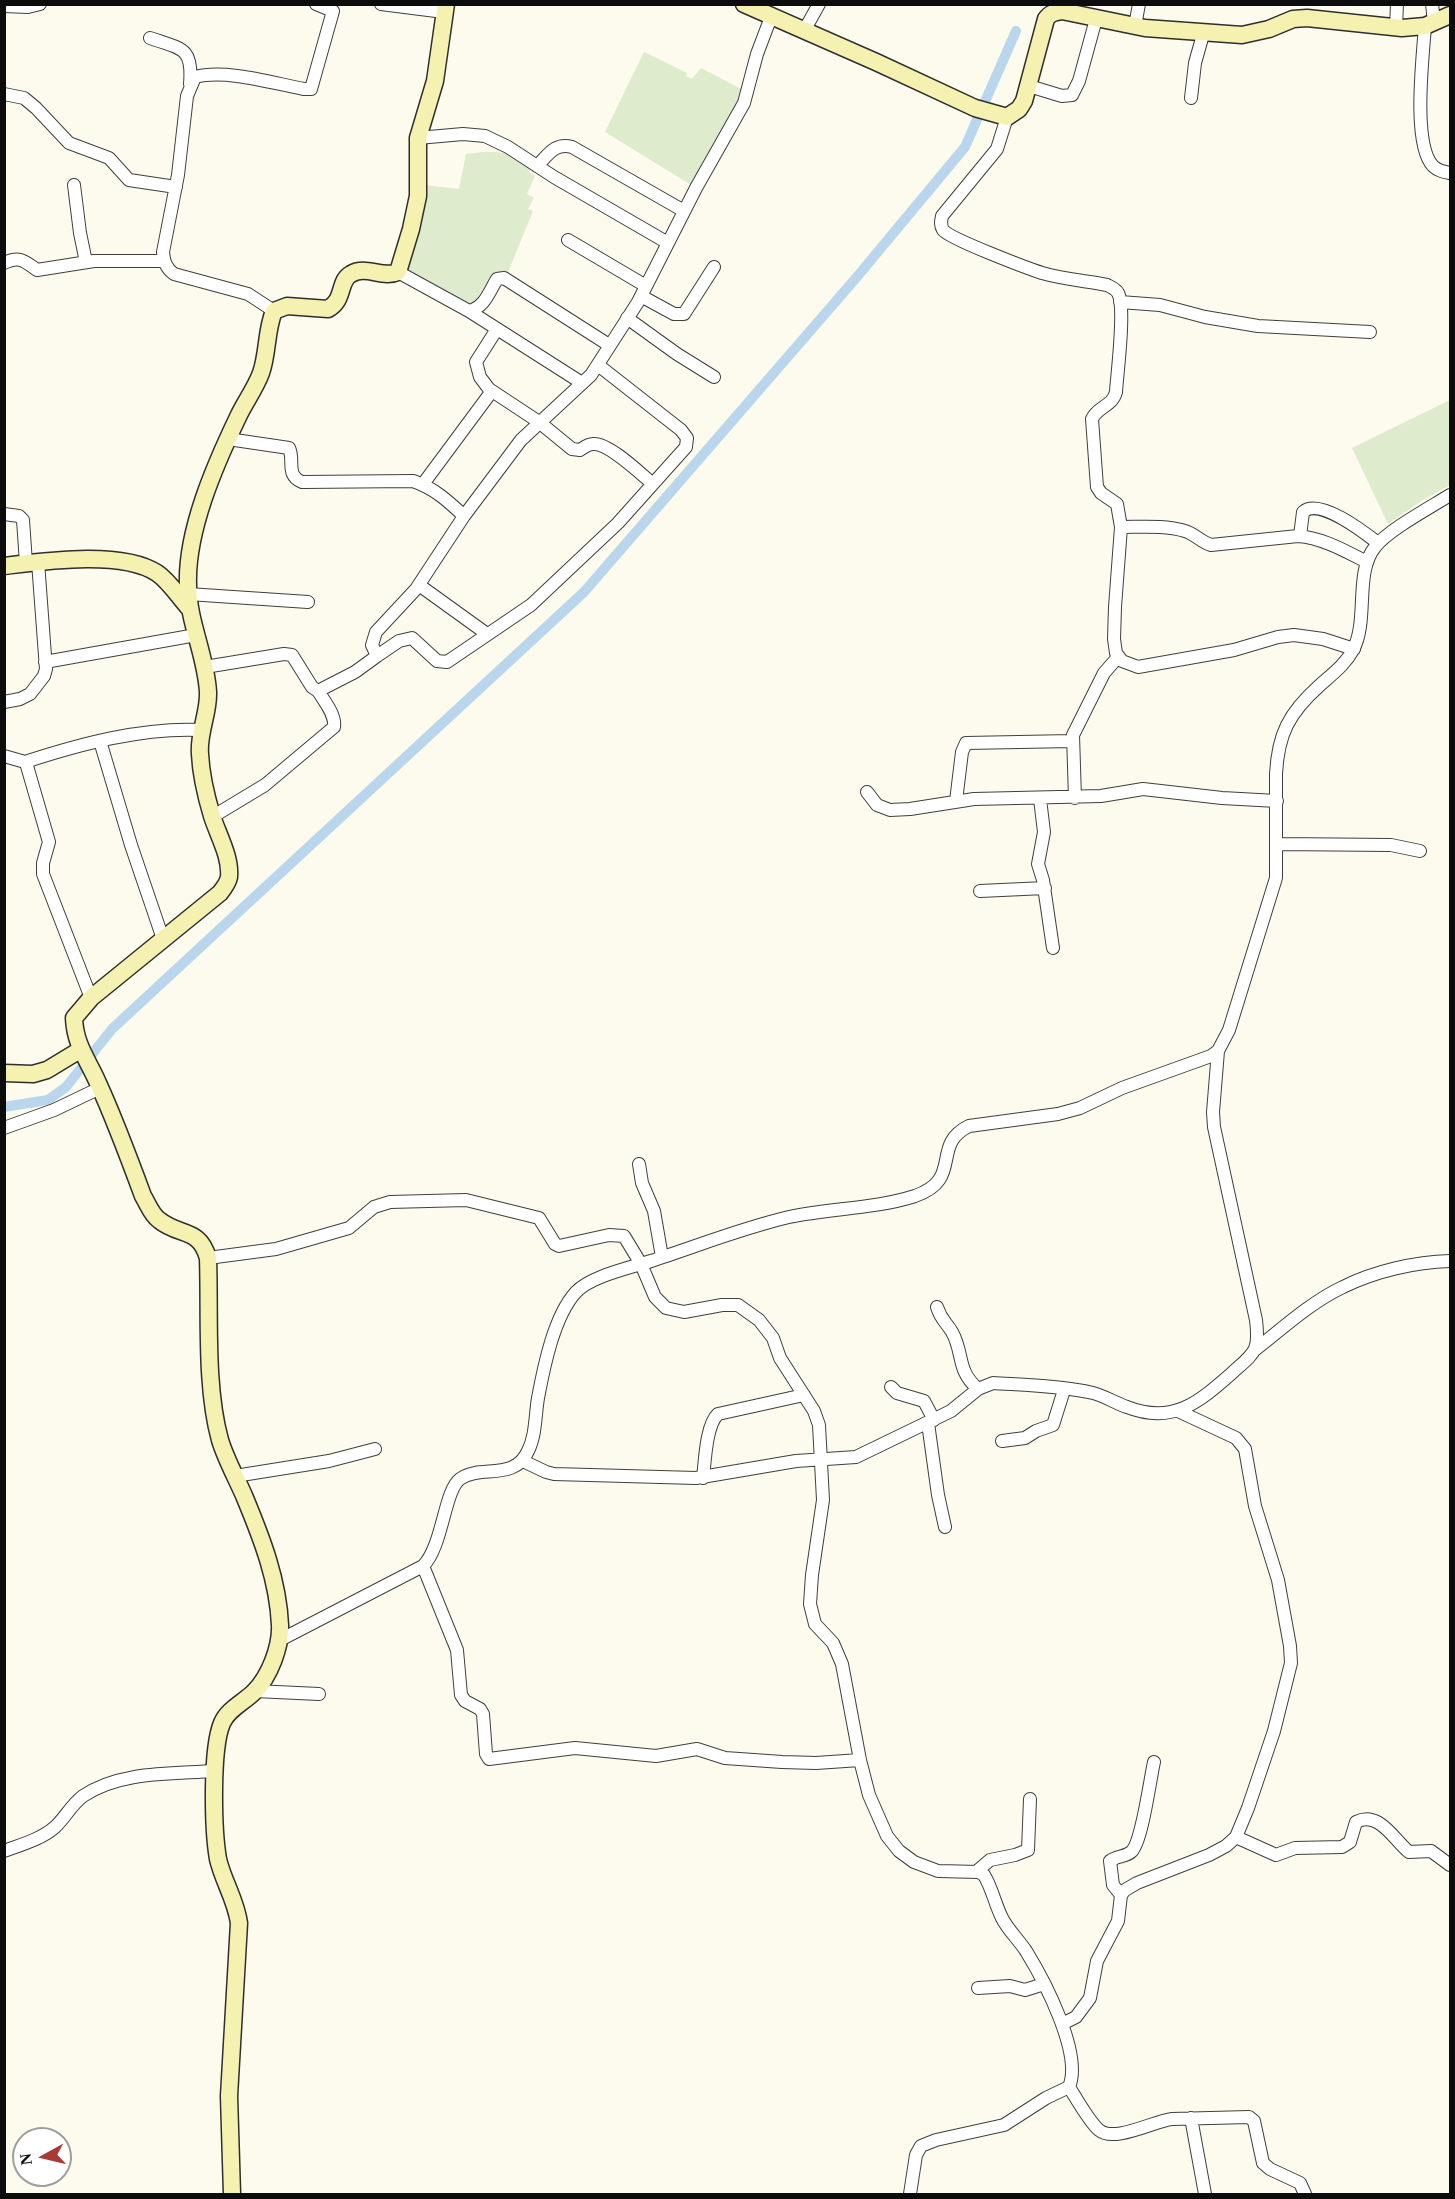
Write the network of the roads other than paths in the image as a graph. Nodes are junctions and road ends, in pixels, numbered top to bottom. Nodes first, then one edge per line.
1 (40, 4) edge
2 (316, 4) edge
3 (381, 4) edge
4 (744, 4) edge
5 (819, 4) edge
6 (1139, 4) edge
7 (1397, 4) edge
8 (1432, 4) edge
9 (4, 6) edge
10 (334, 8) edge
11 (445, 8) edge
12 (1450, 15) edge
13 (771, 17) junction
14 (1096, 19) junction
15 (1430, 24) junction
16 (1135, 26) junction
17 (1396, 27) junction
18 (804, 31) junction
19 (1204, 31) junction
20 (150, 38) dead end
21 (190, 85) junction
22 (1029, 86) junction
23 (4, 94) edge
24 (1191, 98) dead end
25 (1003, 117) junction
26 (418, 138) junction
27 (537, 166) junction
28 (1450, 173) edge
29 (74, 185) dead end
30 (176, 187) junction
31 (684, 212) junction
32 (568, 240) dead end
33 (668, 243) junction
34 (164, 261) junction
35 (86, 262) junction
36 (4, 263) edge
37 (714, 267) dead end
38 (398, 272) junction
39 (644, 291) junction
40 (1120, 302) junction
41 (274, 311) junction
42 (469, 311) junction
43 (627, 318) junction
44 (497, 329) junction
45 (1370, 332) dead end
46 (609, 345) junction
47 (598, 365) junction
48 (714, 377) dead end
49 (582, 383) junction
50 (492, 391) junction
51 (539, 422) junction
52 (228, 439) junction
53 (423, 484) junction
54 (653, 484) junction
55 (1450, 495) edge
56 (4, 514) edge
57 (464, 516) junction
58 (1122, 527) junction
59 (1300, 536) junction
60 (1378, 543) junction
61 (1367, 562) junction
62 (32, 563) junction
63 (4, 566) edge
64 (419, 585) junction
65 (188, 601) junction
66 (308, 602) dead end
67 (487, 634) junction
68 (196, 635) junction
69 (1354, 649) junction
70 (377, 656) junction
71 (1119, 657) junction
72 (45, 662) junction
73 (205, 667) junction
74 (318, 691) junction
75 (4, 702) edge
76 (201, 730) junction
77 (100, 741) junction
78 (1072, 741) junction
79 (4, 756) edge
80 (25, 762) junction
81 (867, 792) dead end
82 (1075, 798) junction
83 (1040, 799) junction
84 (956, 801) junction
85 (1276, 801) junction
86 (212, 817) junction
87 (1277, 844) junction
88 (1420, 851) dead end
89 (1045, 888) junction
90 (980, 891) dead end
91 (163, 939) junction
92 (1053, 948) dead end
93 (91, 998) junction
94 (1218, 1051) junction
95 (82, 1054) junction
96 (4, 1074) edge
97 (99, 1085) junction
98 (4, 1128) edge
99 (639, 1164) dead end
100 (662, 1257) junction
101 (208, 1258) junction
102 (1450, 1261) edge
103 (641, 1264) junction
104 (937, 1307) dead end
105 (1256, 1349) junction
106 (891, 1387) dead end
107 (978, 1389) junction
108 (1064, 1389) junction
109 (804, 1395) junction
110 (1178, 1411) junction
111 (931, 1421) junction
112 (1002, 1441) dead end
113 (375, 1449) dead end
114 (821, 1459) junction
115 (523, 1461) junction
116 (235, 1476) junction
117 (703, 1478) junction
118 (945, 1527) dead end
119 (423, 1566) junction
120 (278, 1641) junction
121 (255, 1691) junction
122 (319, 1694) dead end
123 (860, 1760) junction
124 (1154, 1762) dead end
125 (214, 1771) junction
126 (1030, 1799) dead end
127 (1236, 1837) junction
128 (4, 1851) edge
129 (1450, 1865) edge
130 (976, 1872) junction
131 (1121, 1895) junction
132 (1044, 1984) junction
133 (978, 1988) dead end
134 (1062, 2024) junction
135 (1069, 2088) junction
136 (1191, 2118) junction
137 (232, 2194) edge
138 (910, 2194) edge
139 (1205, 2194) edge
140 (1305, 2194) edge

1 - 9 street
2 - 10 street
3 - 11 street
4 - 13 street
5 - 18 street
6 - 16 street
7 - 17 street
8 - 15 street
10 - 21 street
11 - 26 street
12 - 15 street
13 - 18 street
13 - 31 street
14 - 16 street
14 - 22 street
14 - 22 street
15 - 17 street
15 - 28 street
16 - 19 street
17 - 19 street
18 - 25 street
19 - 24 street
20 - 21 street
21 - 30 street
22 - 25 street
23 - 30 street
25 - 40 street
26 - 27 street
26 - 38 street
27 - 31 street
27 - 33 street
29 - 35 street
30 - 34 street
31 - 33 street
32 - 39 street
33 - 39 street
34 - 35 street
34 - 41 street
35 - 36 street
37 - 39 street
38 - 41 street
38 - 42 street
39 - 43 street
40 - 45 street
40 - 58 street
41 - 52 street
42 - 44 street
42 - 46 street
43 - 46 street
43 - 48 street
44 - 49 street
44 - 50 street
46 - 47 street
47 - 49 street
47 - 54 street
49 - 51 street
50 - 51 street
50 - 53 street
51 - 54 street
51 - 57 street
52 - 53 street
52 - 65 street
53 - 57 street
54 - 67 street
55 - 60 street
56 - 62 street
57 - 64 street
58 - 59 street
58 - 71 street
59 - 60 street
59 - 61 street
60 - 61 street
61 - 69 street
62 - 63 street
62 - 65 street
62 - 72 street
64 - 67 street
64 - 70 street
65 - 66 street
65 - 68 street
67 - 70 street
68 - 72 street
68 - 73 street
69 - 71 street
69 - 85 street
70 - 74 street
71 - 78 street
72 - 75 street
73 - 74 street
73 - 76 street
74 - 86 street
76 - 77 street
76 - 86 street
77 - 80 street
77 - 91 street
78 - 82 street
78 - 84 street
79 - 80 street
80 - 93 street
81 - 84 street
82 - 83 street
82 - 85 street
83 - 84 street
83 - 89 street
85 - 87 street
86 - 91 street
87 - 88 street
87 - 94 street
89 - 90 street
89 - 92 street
91 - 93 street
93 - 95 street
94 - 100 street
94 - 105 street
95 - 96 street
95 - 97 street
97 - 98 street
97 - 101 street
99 - 100 street
100 - 103 street
101 - 103 street
101 - 116 street
102 - 105 street
103 - 109 street
103 - 115 street
104 - 107 street
105 - 110 street
106 - 111 street
107 - 108 street
107 - 111 street
108 - 110 street
108 - 112 street
109 - 114 street
109 - 117 street
110 - 127 street
111 - 114 street
111 - 118 street
113 - 116 street
114 - 117 street
114 - 123 street
115 - 117 street
115 - 119 street
116 - 120 street
119 - 120 street
119 - 123 street
120 - 121 street
121 - 122 street
121 - 125 street
123 - 130 street
124 - 131 street
125 - 128 street
125 - 137 street
126 - 130 street
127 - 129 street
127 - 131 street
130 - 132 street
131 - 134 street
132 - 133 street
132 - 134 street
134 - 135 street
135 - 136 street
135 - 138 street
136 - 139 street
136 - 140 street

